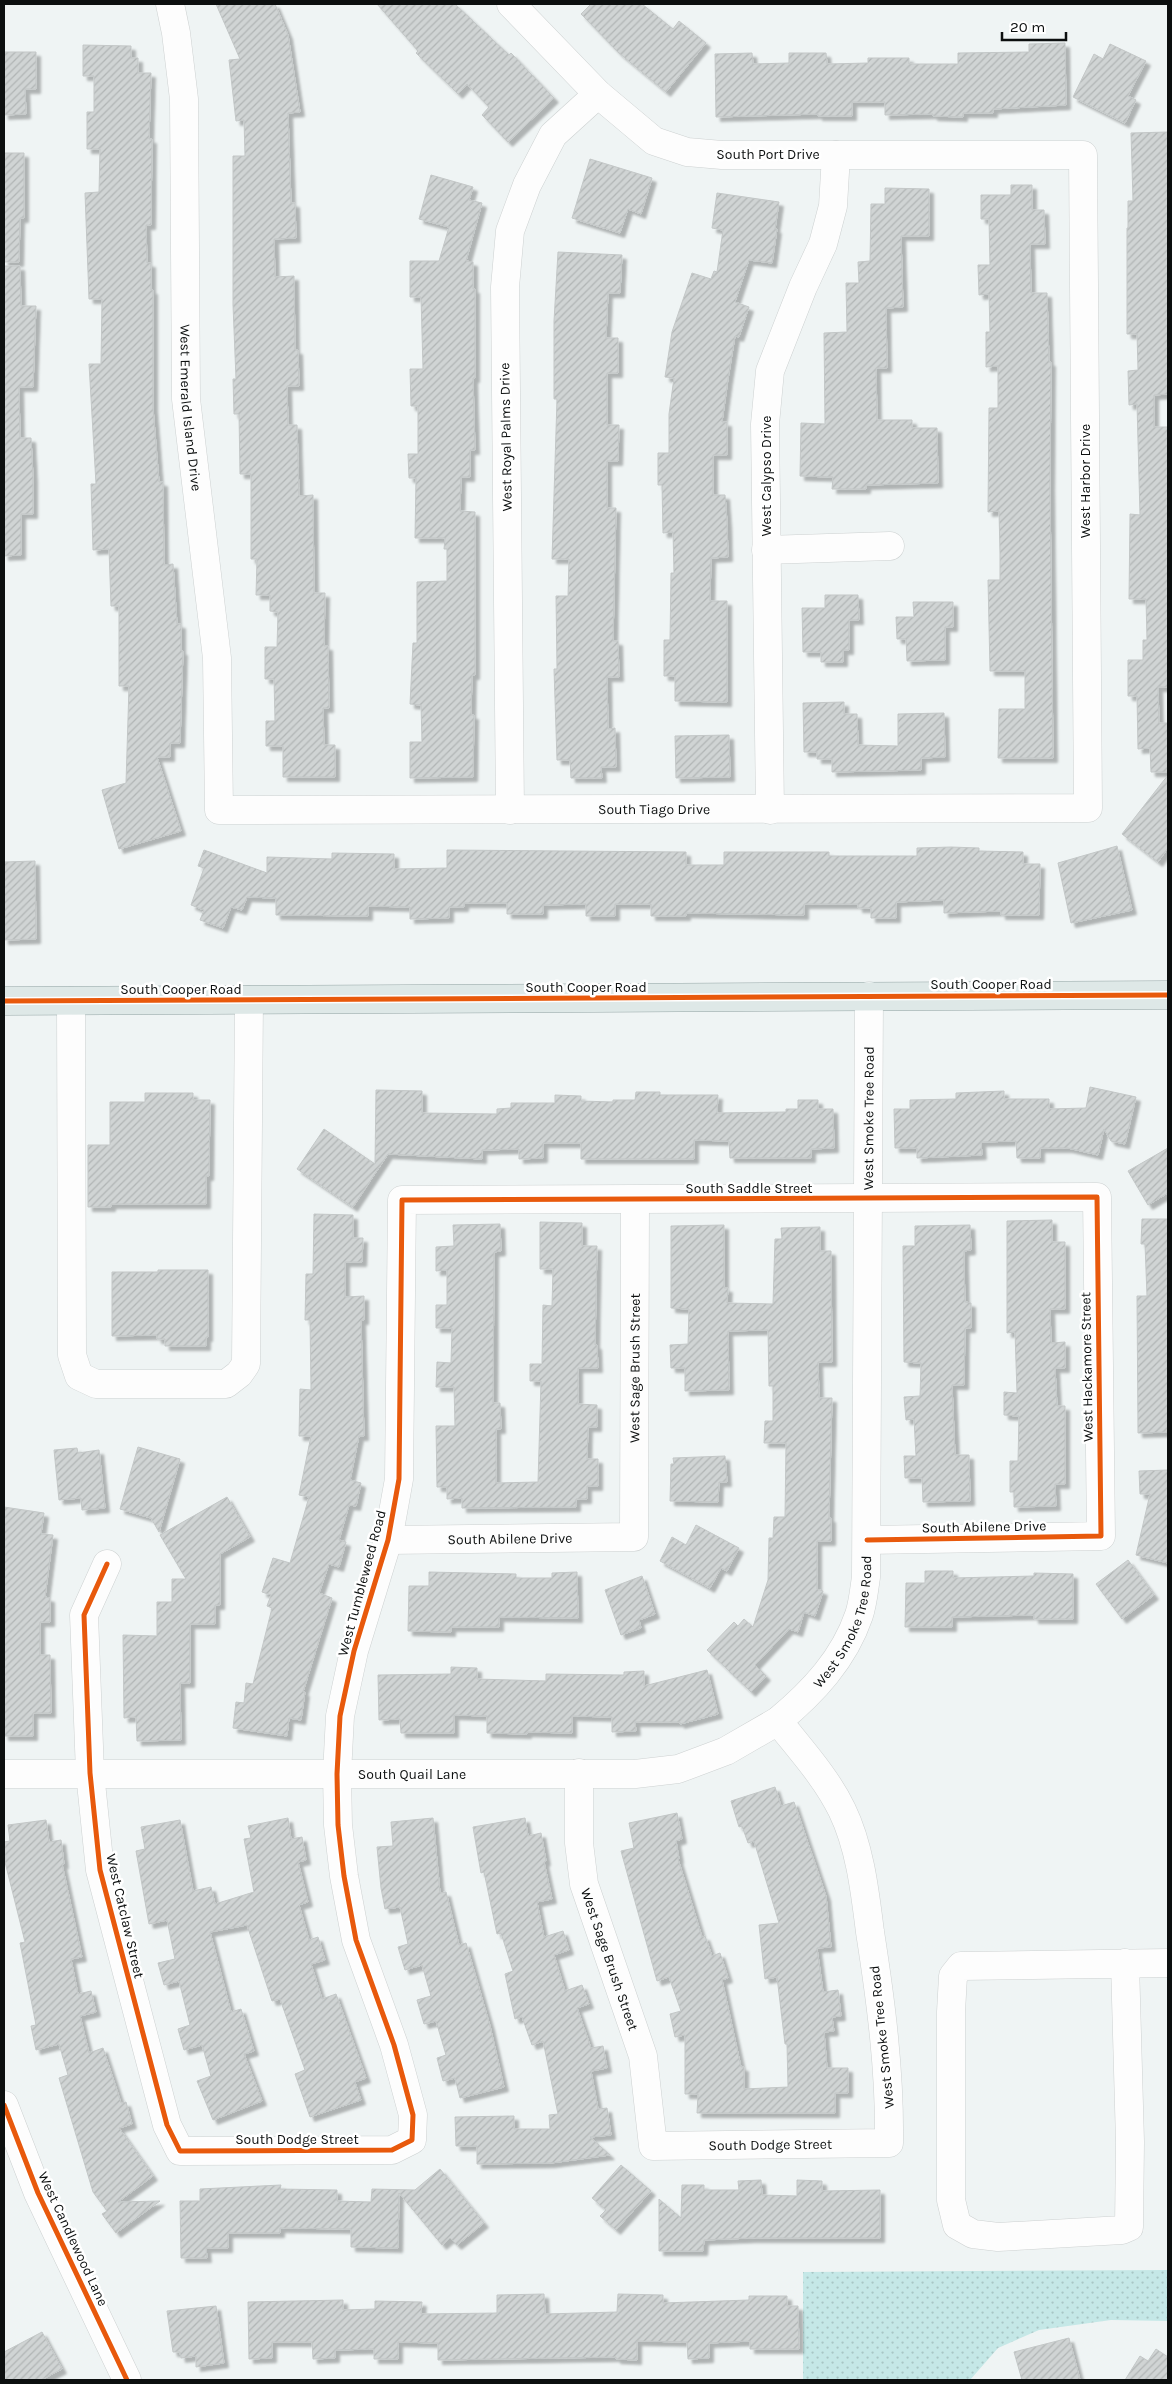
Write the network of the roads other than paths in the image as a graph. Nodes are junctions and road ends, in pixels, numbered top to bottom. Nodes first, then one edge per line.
1 (170, 4) edge
2 (510, 4) edge
3 (598, 94) junction
4 (836, 155) junction
5 (1082, 155) joint
6 (890, 546) dead end
7 (766, 550) junction
8 (1088, 808) joint
9 (219, 810) joint
10 (510, 810) junction
11 (770, 810) junction
12 (1168, 995) edge
13 (869, 996) junction
14 (249, 1000) junction
15 (4, 1001) edge
16 (71, 1001) junction
17 (1097, 1197) joint
18 (867, 1199) junction
19 (402, 1200) joint
20 (635, 1200) junction
21 (1100, 1536) joint
22 (634, 1537) joint
23 (388, 1540) junction
24 (867, 1540) junction
25 (107, 1564) dead end
26 (778, 1721) junction
27 (90, 1773) junction
28 (579, 1773) junction
29 (4, 1774) edge
30 (337, 1774) junction
31 (1125, 1963) junction
32 (1168, 1963) edge
33 (4, 2105) edge
34 (412, 2140) joint
35 (889, 2143) joint
36 (653, 2146) joint
37 (180, 2151) joint
38 (128, 2380) edge

1 - 9 street, West Emerald Island Drive
2 - 3 street, South Port Drive
3 - 4 street, South Port Drive
3 - 10 street, West Royal Palms Drive
4 - 5 street, South Port Drive
4 - 7 street, West Calypso Drive
5 - 8 street, West Harbor Drive
6 - 7 street
7 - 11 street, West Calypso Drive
8 - 11 street, South Tiago Drive
9 - 10 street, South Tiago Drive
10 - 11 street, South Tiago Drive
12 - 13 main road, South Cooper Road
13 - 14 main road, South Cooper Road
13 - 18 street, West Smoke Tree Road
14 - 16 main road, South Cooper Road
14 - 16 street
15 - 16 main road, South Cooper Road
17 - 18 street, South Saddle Street
17 - 21 street, West Hackamore Street
18 - 20 street, South Saddle Street
18 - 24 street, West Smoke Tree Road
19 - 20 street, South Saddle Street
19 - 23 street, West Tumbleweed Road
20 - 22 street, West Sage Brush Street
21 - 24 street, South Abilene Drive
22 - 23 street, South Abilene Drive
23 - 30 street, West Tumbleweed Road
24 - 26 street, West Smoke Tree Road
25 - 27 street, West Catclaw Street
26 - 28 street, South Quail Lane
26 - 35 street, West Smoke Tree Road
27 - 29 street, South Quail Lane
27 - 30 street, South Quail Lane
27 - 37 street, West Catclaw Street
28 - 30 street, South Quail Lane
28 - 36 street, West Sage Brush Street
30 - 34 street, West Tumbleweed Road
31 - 31 street
31 - 32 street
33 - 38 street, West Candlewood Lane
34 - 37 street, South Dodge Street
35 - 36 street, South Dodge Street

